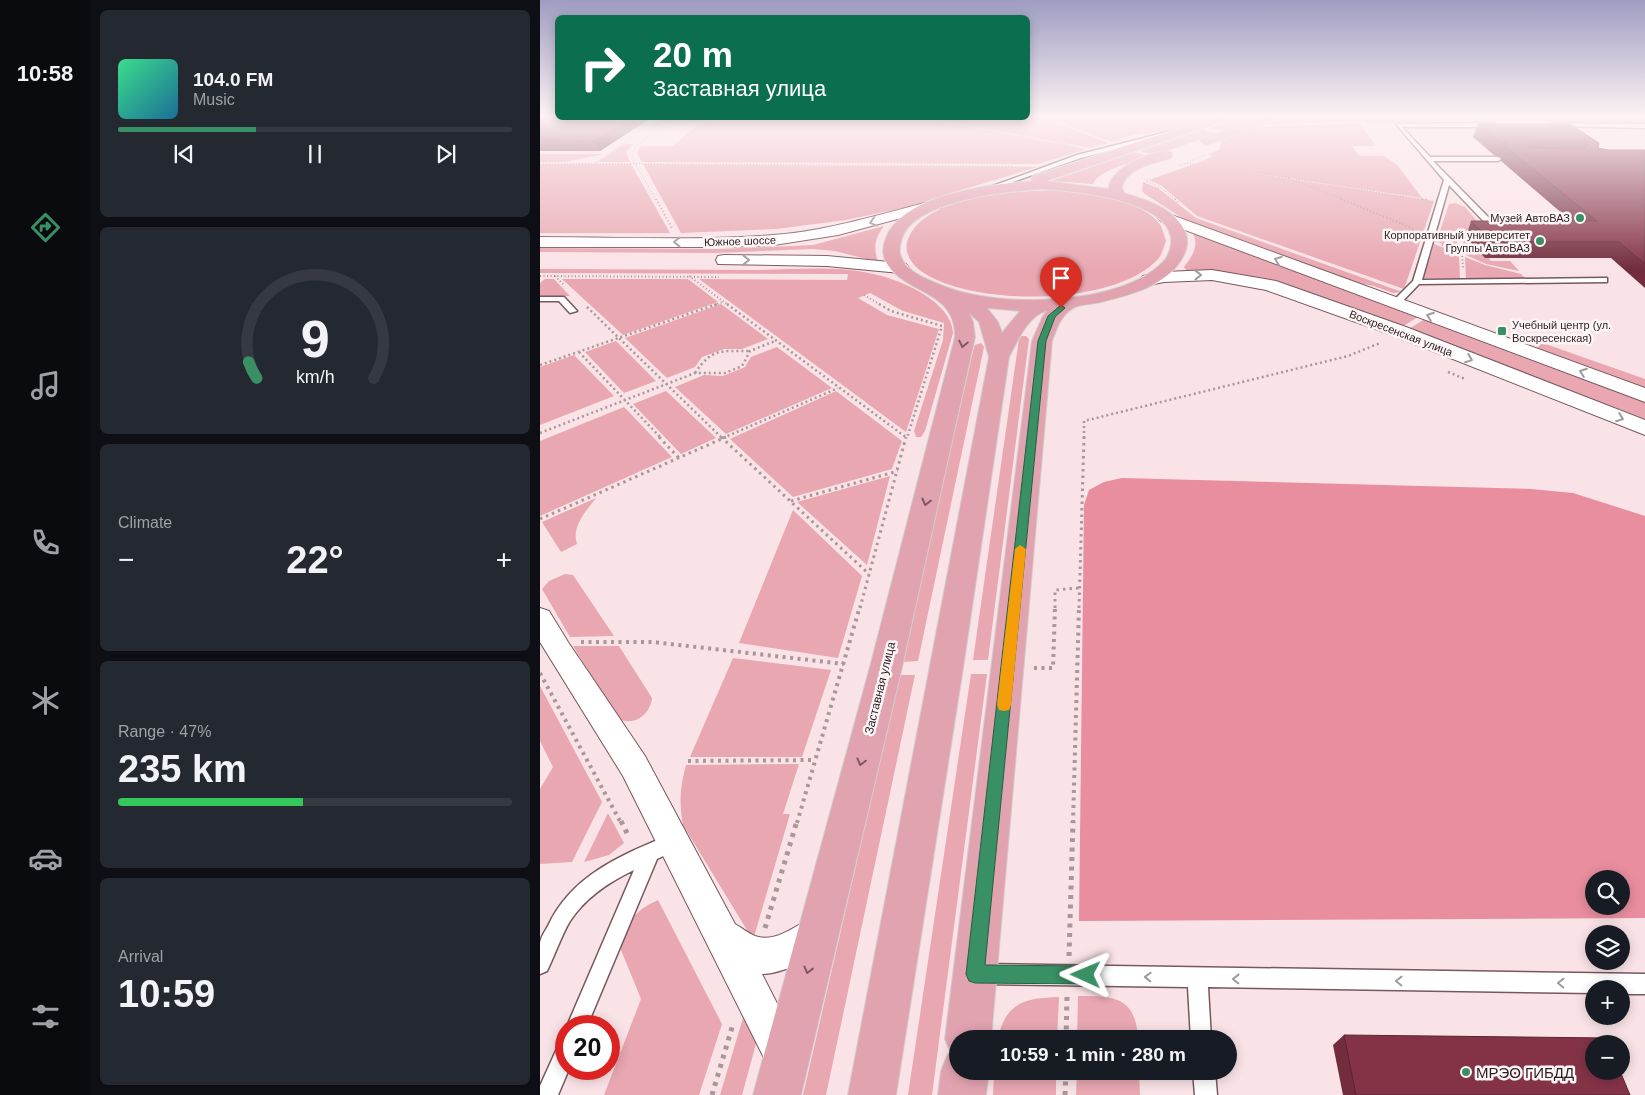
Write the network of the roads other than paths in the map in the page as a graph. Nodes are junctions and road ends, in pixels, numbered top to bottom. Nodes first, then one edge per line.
1 (1045, 168) edge
2 (1071, 168) edge
3 (1135, 168) edge
4 (1437, 168) edge
5 (1447, 180) junction
6 (1016, 186) junction
7 (985, 190) junction
8 (1118, 195) junction
9 (937, 204) junction
10 (1166, 218) junction
11 (1512, 228) edge
12 (540, 242) edge
13 (706, 260) dead end
14 (900, 268) junction
15 (1150, 280) junction
16 (1604, 280) dead end
17 (1417, 282) junction
18 (947, 294) junction
19 (540, 299) edge
20 (1396, 303) junction
21 (1055, 304) junction
22 (573, 312) dead end
23 (999, 357) junction
24 (1645, 395) edge
25 (1645, 428) edge
26 (540, 618) edge
27 (662, 848) junction
28 (817, 933) junction
29 (540, 964) edge
30 (751, 969) junction
31 (975, 974) junction
32 (1197, 978) junction
33 (1645, 984) edge
34 (582, 1015) edge
35 (969, 1030) edge
36 (1201, 1030) edge
37 (786, 1059) junction
38 (555, 1078) edge
39 (964, 1080) edge
40 (1205, 1080) edge
41 (548, 1095) edge
42 (777, 1095) edge
43 (872, 1095) edge
44 (962, 1095) edge
45 (1206, 1095) edge

1 - 7 lane
2 - 6 main road
3 - 8 main road
4 - 5 lane
5 - 11 lane
5 - 17 lane
6 - 7 main road
6 - 8 main road
7 - 9 main road
8 - 10 main road
9 -> 12 main road, Южное шоссе
9 - 14 main road
10 - 15 main road
20 -> 10 main road
13 -> 14 main road, Южное шоссе
14 - 18 main road
15 - 21 main road
15 -> 25 main road, Воскресенская улица
16 - 17 lane
17 - 20 lane
18 - 21 main road
18 - 23 main road
18 -> 28 main road, Заставная улица
19 - 22 lane
24 -> 20 main road
21 - 23 main road
21 - 31 main road
23 - 43 main road
26 - 27 street
27 - 29 lane
27 - 30 street
27 - 34 lane
28 - 30 street
28 -> 37 main road, Заставная улица
30 - 37 street
32 -> 31 lane
31 - 35 main road
33 -> 32 lane
32 - 36 lane
37 - 42 main road, Заставная улица
38 - 41 lane
39 - 44 main road
40 - 45 lane

